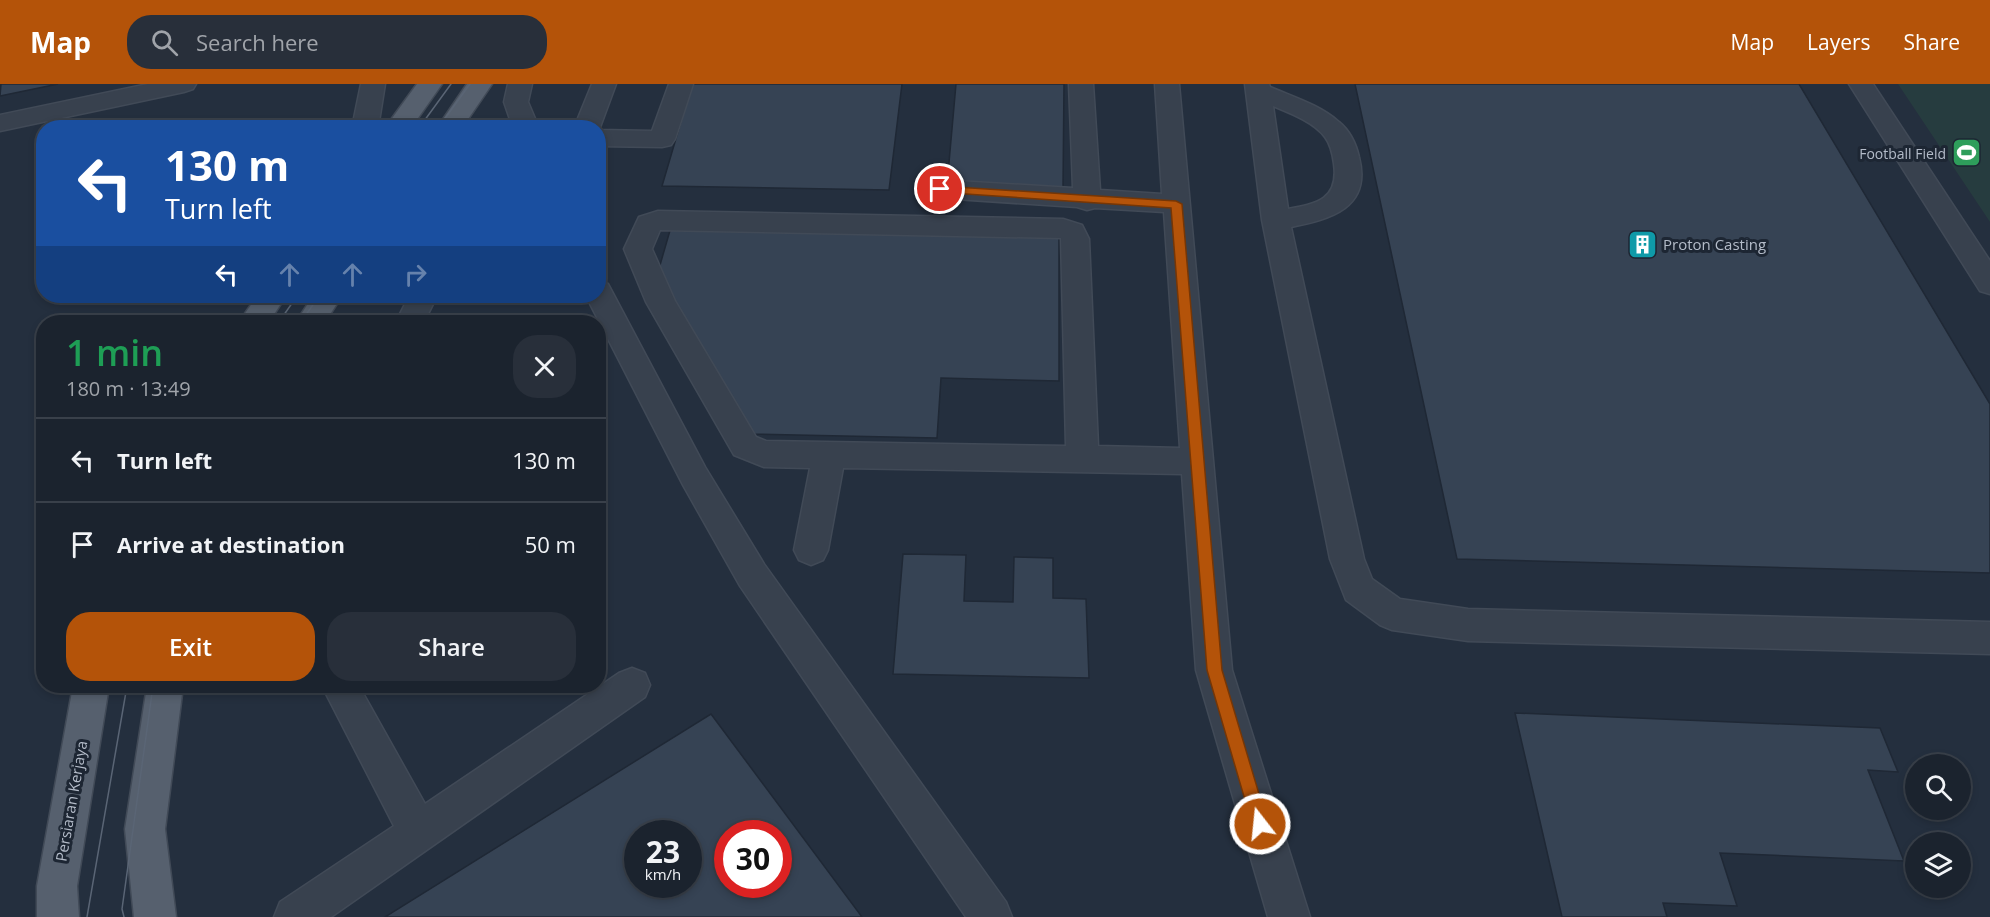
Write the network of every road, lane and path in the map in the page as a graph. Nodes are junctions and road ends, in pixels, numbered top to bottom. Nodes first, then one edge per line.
1 (184, 84) edge
2 (373, 84) edge
3 (430, 84) edge
4 (480, 84) edge
5 (520, 84) edge
6 (604, 84) edge
7 (681, 84) edge
8 (1081, 84) edge
9 (1167, 84) edge
10 (1861, 84) edge
11 (1257, 87) edge
12 (125, 90) edge
13 (366, 120) edge
14 (403, 120) edge
15 (455, 120) edge
16 (523, 120) edge
17 (590, 120) edge
18 (0, 123) edge
19 (606, 138) edge
20 (940, 189) dead end
21 (1087, 201) junction
22 (1176, 204) junction
23 (1276, 220) junction
24 (1990, 284) edge
25 (604, 303) edge
26 (829, 455) junction
27 (1082, 460) junction
28 (1197, 461) junction
29 (811, 550) dead end
30 (1990, 638) edge
31 (632, 685) dead end
32 (90, 693) edge
33 (164, 693) edge
34 (344, 693) edge
35 (419, 833) junction
36 (58, 917) edge
37 (154, 917) edge
38 (295, 917) edge
39 (991, 917) edge
40 (1289, 917) edge

1 - 12 street
2 - 13 street
3 - 14 main road
4 - 15 main road
5 - 16 street
6 - 17 street
7 - 19 street
8 - 21 street
9 - 22 street
10 - 24 street
11 - 23 street
11 - 23 street
12 - 18 street
20 - 21 street
21 - 22 street
22 - 28 street
23 - 30 street
25 - 39 street
26 - 27 street
26 - 27 street
26 - 29 street
27 - 28 street
28 - 40 street
31 - 35 street
32 - 36 main road, Persiaran Kerjaya
33 - 37 main road
34 - 35 street
35 - 38 street

